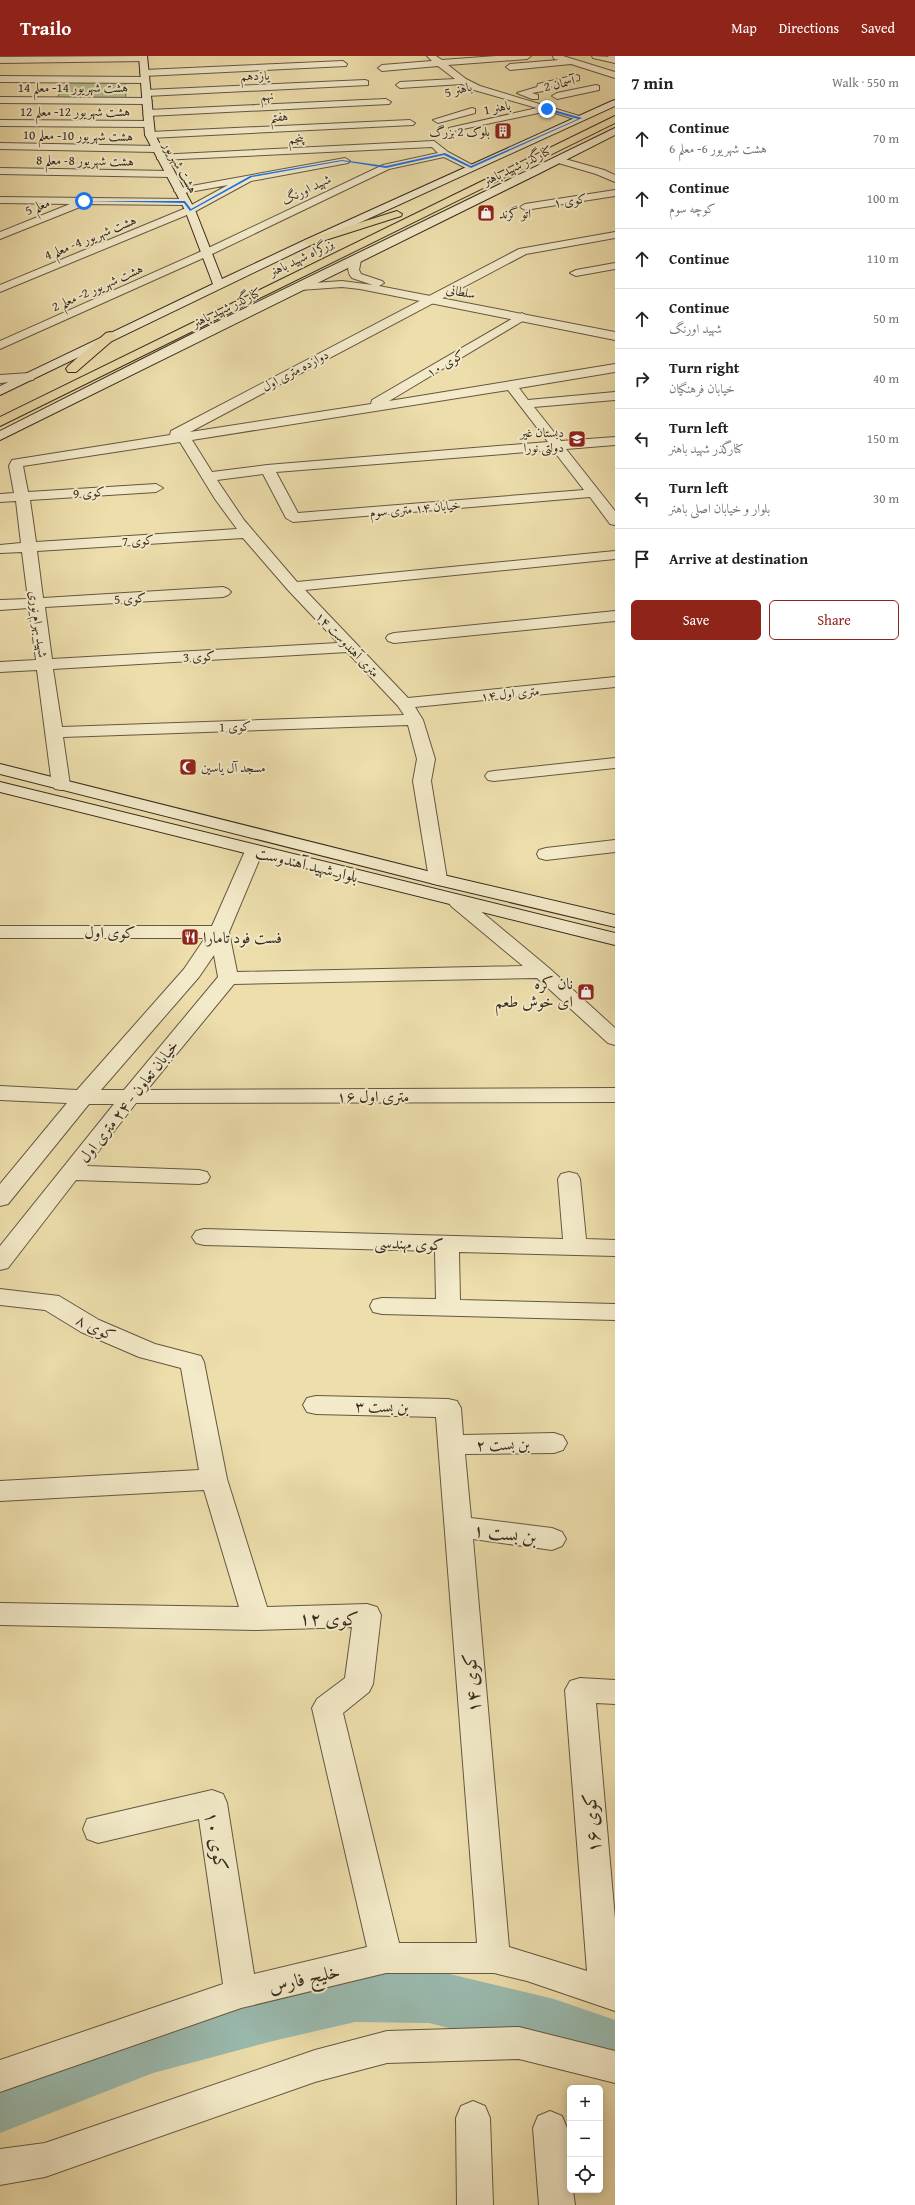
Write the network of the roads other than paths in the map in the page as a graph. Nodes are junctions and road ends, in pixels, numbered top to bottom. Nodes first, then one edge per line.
1 (334, 56) edge
2 (420, 56) edge
3 (432, 56) edge
4 (527, 56) edge
5 (554, 56) edge
6 (596, 56) edge
7 (609, 56) edge
8 (612, 56) edge
9 (143, 58) edge
10 (498, 58) junction
11 (615, 58) edge
12 (376, 59) dead end
13 (0, 60) edge
14 (568, 62) junction
15 (440, 63) junction
16 (514, 67) junction
17 (382, 68) dead end
18 (499, 68) dead end
19 (349, 69) junction
20 (468, 71) dead end
21 (451, 72) junction
22 (615, 74) edge
23 (388, 75) dead end
24 (145, 76) junction
25 (576, 78) dead end
26 (0, 79) edge
27 (492, 82) dead end
28 (400, 85) dead end
29 (470, 85) junction
30 (370, 88) junction
31 (596, 88) dead end
32 (416, 93) dead end
33 (494, 93) junction
34 (146, 97) junction
35 (472, 99) dead end
36 (544, 99) junction
37 (0, 100) edge
38 (517, 100) junction
39 (527, 103) junction
40 (615, 103) edge
41 (503, 104) dead end
42 (392, 107) junction
43 (615, 108) edge
44 (481, 109) dead end
45 (547, 109) junction
46 (148, 113) junction
47 (581, 118) junction
48 (615, 119) edge
49 (438, 120) dead end
50 (0, 123) edge
51 (416, 128) junction
52 (149, 130) junction
53 (452, 130) dead end
54 (615, 130) edge
55 (434, 144) junction
56 (0, 146) edge
57 (158, 153) junction
58 (445, 154) junction
59 (558, 160) junction
60 (386, 167) junction
61 (471, 168) junction
62 (615, 169) edge
63 (0, 171) edge
64 (171, 172) junction
65 (278, 172) junction
66 (600, 172) junction
67 (251, 177) junction
68 (309, 177) dead end
69 (615, 179) edge
70 (333, 181) dead end
71 (349, 184) junction
72 (179, 191) junction
73 (615, 193) edge
74 (456, 198) junction
75 (0, 200) edge
76 (84, 201) junction
77 (188, 206) junction
78 (525, 208) dead end
79 (398, 213) junction
80 (407, 234) junction
81 (615, 234) edge
82 (0, 236) edge
83 (604, 237) junction
84 (308, 242) junction
85 (615, 242) edge
86 (320, 250) dead end
87 (206, 253) junction
88 (355, 260) junction
89 (615, 266) edge
90 (576, 273) dead end
91 (219, 285) junction
92 (300, 287) junction
93 (0, 289) edge
94 (435, 297) junction
95 (522, 317) junction
96 (615, 329) edge
97 (110, 336) junction
98 (615, 336) edge
99 (196, 337) junction
100 (0, 345) edge
101 (108, 352) dead end
102 (112, 365) junction
103 (615, 368) edge
104 (72, 370) junction
105 (59, 376) dead end
106 (29, 377) junction
107 (0, 378) edge
108 (510, 386) junction
109 (0, 391) edge
110 (615, 396) edge
111 (524, 404) junction
112 (367, 408) junction
113 (0, 422) edge
114 (0, 436) edge
115 (184, 438) junction
116 (161, 442) junction
117 (615, 442) edge
118 (556, 445) junction
119 (267, 469) junction
120 (208, 477) junction
121 (156, 488) dead end
122 (22, 496) junction
123 (595, 496) junction
124 (615, 496) edge
125 (0, 498) edge
126 (615, 521) edge
127 (247, 533) junction
128 (29, 547) junction
129 (0, 549) edge
130 (615, 555) edge
131 (293, 587) junction
132 (223, 592) dead end
133 (36, 603) junction
134 (0, 605) edge
135 (615, 616) edge
136 (394, 638) dead end
137 (352, 647) junction
138 (45, 664) junction
139 (0, 667) edge
140 (615, 682) edge
141 (404, 703) junction
142 (415, 720) junction
143 (54, 732) junction
144 (615, 763) edge
145 (0, 769) edge
146 (494, 776) dead end
147 (61, 784) junction
148 (0, 787) edge
149 (615, 846) edge
150 (254, 851) junction
151 (546, 854) dead end
152 (438, 879) junction
153 (458, 902) junction
154 (615, 921) edge
155 (0, 932) edge
156 (219, 932) junction
157 (615, 939) edge
158 (542, 972) junction
159 (228, 978) junction
160 (615, 1039) edge
161 (0, 1093) edge
162 (131, 1096) junction
163 (615, 1096) edge
164 (83, 1097) junction
165 (71, 1173) junction
166 (199, 1177) dead end
167 (569, 1179) dead end
168 (0, 1199) edge
169 (204, 1237) dead end
170 (446, 1244) junction
171 (575, 1247) junction
172 (615, 1248) edge
173 (0, 1262) edge
174 (0, 1297) edge
175 (382, 1306) dead end
176 (448, 1308) junction
177 (615, 1312) edge
178 (316, 1405) dead end
179 (448, 1408) joint
180 (554, 1443) dead end
181 (451, 1445) junction
182 (214, 1479) junction
183 (0, 1491) edge
184 (458, 1527) junction
185 (552, 1539) dead end
186 (0, 1614) edge
187 (257, 1619) junction
188 (615, 1692) edge
189 (98, 1828) dead end
190 (386, 1958) junction
191 (494, 1958) junction
192 (241, 1993) junction
193 (610, 1993) edge
194 (615, 2067) edge
195 (0, 2076) edge
196 (473, 2118) dead end
197 (550, 2128) dead end
198 (0, 2167) edge
199 (475, 2205) edge
200 (557, 2205) edge

1 - 19 street
2 - 12 street
3 - 15 street
4 - 10 street
5 - 14 street
6 - 11 street
7 - 11 street
8 - 11 street
9 - 13 street
9 - 24 street, هشت شهریور
10 - 15 street
10 - 16 street
14 - 16 street
14 - 22 street
15 - 17 street
15 - 21 street
16 - 18 street
19 - 24 street
19 - 30 street
20 - 21 street
21 - 23 street
21 - 29 street
24 - 26 street
24 - 34 street, هشت شهریور
25 - 36 street
27 - 29 street
28 - 29 street
29 - 32 street
29 - 33 street
30 - 34 street, یازدهم
30 - 42 street
31 - 36 street, آسمان 2
33 - 35 street, باهنر 5
33 - 38 street
34 - 37 street, هشت شهریور 14- معلم 14
34 - 46 street, هشت شهریور
36 - 39 street, آسمان 2
38 - 39 street
38 - 41 street
39 - 45 street
40 - 47 street, کنارگذر شهید باهنر
42 - 46 street, نهم
42 - 51 street
43 - 79 highway, بزرگراه شهید باهنر
44 - 49 street
45 - 47 street
45 - 53 street, باهنر 1
46 - 52 street, هشت شهریور
47 - 61 street, کنارگذر شهید باهنر
48 - 74 highway, بزرگراه شهید باهنر
50 - 52 street, هشت شهریور 12- معلم 12
51 - 52 street, هفتم
51 - 55 street
52 - 57 street, هشت شهریور
54 - 59 street, کنارگذر شهید باهنر
55 - 57 street, پنجم
55 - 58 street
56 - 57 street, هشت شهریور 10- معلم 10
57 - 64 street, هشت شهریور
58 - 60 street, شهید اورنگ
58 - 61 street
59 - 66 street
59 - 80 street, کنارگذر شهید باهنر
60 - 65 street
60 - 71 street, شهید اورنگ
61 - 84 street, کنارگذر شهید باهنر
62 - 66 street
63 - 64 street, هشت شهریور 8- معلم 8
64 - 72 street, هشت شهریور
65 - 67 street
65 - 68 street
66 - 69 street
67 - 72 street
67 - 77 street, هشت شهریور 4- معلم 4
70 - 71 street
71 - 87 street, شهید اورنگ
72 - 77 street, هشت شهریور
73 - 78 street, کوی ۱
74 - 80 highway
74 - 102 highway, بزرگراه شهید باهنر
75 - 76 street
76 - 77 street
76 - 82 street, معلم 5
77 - 87 street, هشت شهریور
77 - 93 street, هشت شهریور 4- معلم 4
79 - 84 highway
79 - 86 highway, بزرگراه شهید باهنر
80 - 88 street, کنارگذر شهید باهنر
81 - 83 street, دوازده متری اول
83 - 85 street
83 - 94 street, دوازده متری اول
84 - 91 street, کنارگذر شهید باهنر
87 - 91 street, هشت شهریور
87 - 100 street, هشت شهریور 2- معلم 2
88 - 92 street, کنارگذر شهید باهنر
88 - 94 street, سلطانی
89 - 90 street
91 - 97 street, کنارگذر شهید باهنر
92 - 94 street, سلطانی
92 - 99 street, کنارگذر شهید باهنر
94 - 95 street, سلطانی
94 - 96 street, سلطانی
94 - 116 street, دوازده متری اول
95 - 98 street, سلطانی
95 - 112 street, کوی ۱۰
97 - 104 highway
97 - 106 street, کنارگذر شهید باهنر
99 - 102 highway
99 - 114 street, کنارگذر شهید باهنر
101 - 104 highway
102 - 113 highway, بزرگراه شهید باهنر
103 - 108 street
104 - 105 highway
106 - 107 street
106 - 109 street, کنارگذر شهید باهنر
108 - 111 street
108 - 112 street
110 - 111 street
111 - 118 street
112 - 115 street
115 - 116 street
115 - 120 street, ۱۴ متری آهندوست
116 - 122 street, شهید بهرام نوری
117 - 118 street
118 - 119 street
118 - 123 street
119 - 120 street
119 - 123 street, خیابان ۱۴ متری سوم
120 - 127 street, ۱۴ متری آهندوست
121 - 122 street, کوی 9
122 - 125 street, کوی 9
122 - 128 street, شهید بهرام نوری
123 - 124 street
123 - 126 street
127 - 128 street, کوی 7
127 - 131 street, ۱۴ متری آهندوست
128 - 129 street, کوی 7
128 - 133 street, شهید بهرام نوری
130 - 131 street
131 - 137 street, ۱۴ متری آهندوست
132 - 133 street, کوی 5
133 - 134 street, کوی 5
133 - 138 street, شهید بهرام نوری
135 - 136 street
137 - 138 street, کوی 3
137 - 141 street, ۱۴ متری آهندوست
138 - 139 street, کوی 3
138 - 143 street, شهید بهرام نوری
140 - 141 street, ۱۴ متری اول
141 - 142 street, ۱۴ متری آهندوست
142 - 143 street, کوی 1
142 - 152 street, ۱۴ متری آهندوست
143 - 147 street, شهید بهرام نوری
144 - 146 street
145 - 147 street, بلوار شهید آهندوست
147 - 152 street, بلوار شهید آهندوست
148 - 150 street, بلوار شهید آهندوست
149 - 151 street
150 - 153 street, بلوار شهید آهندوست
150 - 156 street, خیابان تعاون - ۲۴ متری اول
152 - 154 street, بلوار شهید آهندوست
153 - 157 street, بلوار شهید آهندوست
153 - 158 street
155 - 156 street, کوی اول
156 - 159 street
156 - 164 street, خیابان تعاون - ۲۴ متری اول
158 - 159 street
158 - 160 street
159 - 162 street, خیابان تعاون - ۲۴ متری اول
161 - 164 street, ۱۶ متری اول
162 - 163 street, ۱۶ متری اول
162 - 164 street, ۱۶ متری اول
162 - 165 street, خیابان تعاون - ۲۴ متری اول
164 - 168 street, خیابان تعاون - ۲۴ متری اول
165 - 166 street
165 - 173 street, خیابان تعاون - ۲۴ متری اول
167 - 171 street
169 - 170 street, کوی مهندسی
170 - 171 street, کوی مهندسی
170 - 176 street
171 - 172 street, کوی مهندسی
174 - 182 street, کوی ۸
175 - 176 street
176 - 177 street
178 - 179 street, بن بست ۳
179 - 181 street, کوی ۱۴
180 - 181 street, بن بست ۲
181 - 184 street, کوی ۱۴
182 - 183 street
182 - 187 street
184 - 185 street, بن بست ۱
184 - 191 street, کوی ۱۴
186 - 187 street, کوی ۱۲
187 - 190 street, کوی ۱۲
188 - 193 street, کوی ۱۶
189 - 192 street, کوی ۱۰
190 - 191 street, خلیج فارس
190 - 192 street, خلیج فارس
191 - 193 street, خلیج فارس
192 - 195 street, خلیج فارس
194 - 198 street
196 - 199 street
197 - 200 street

